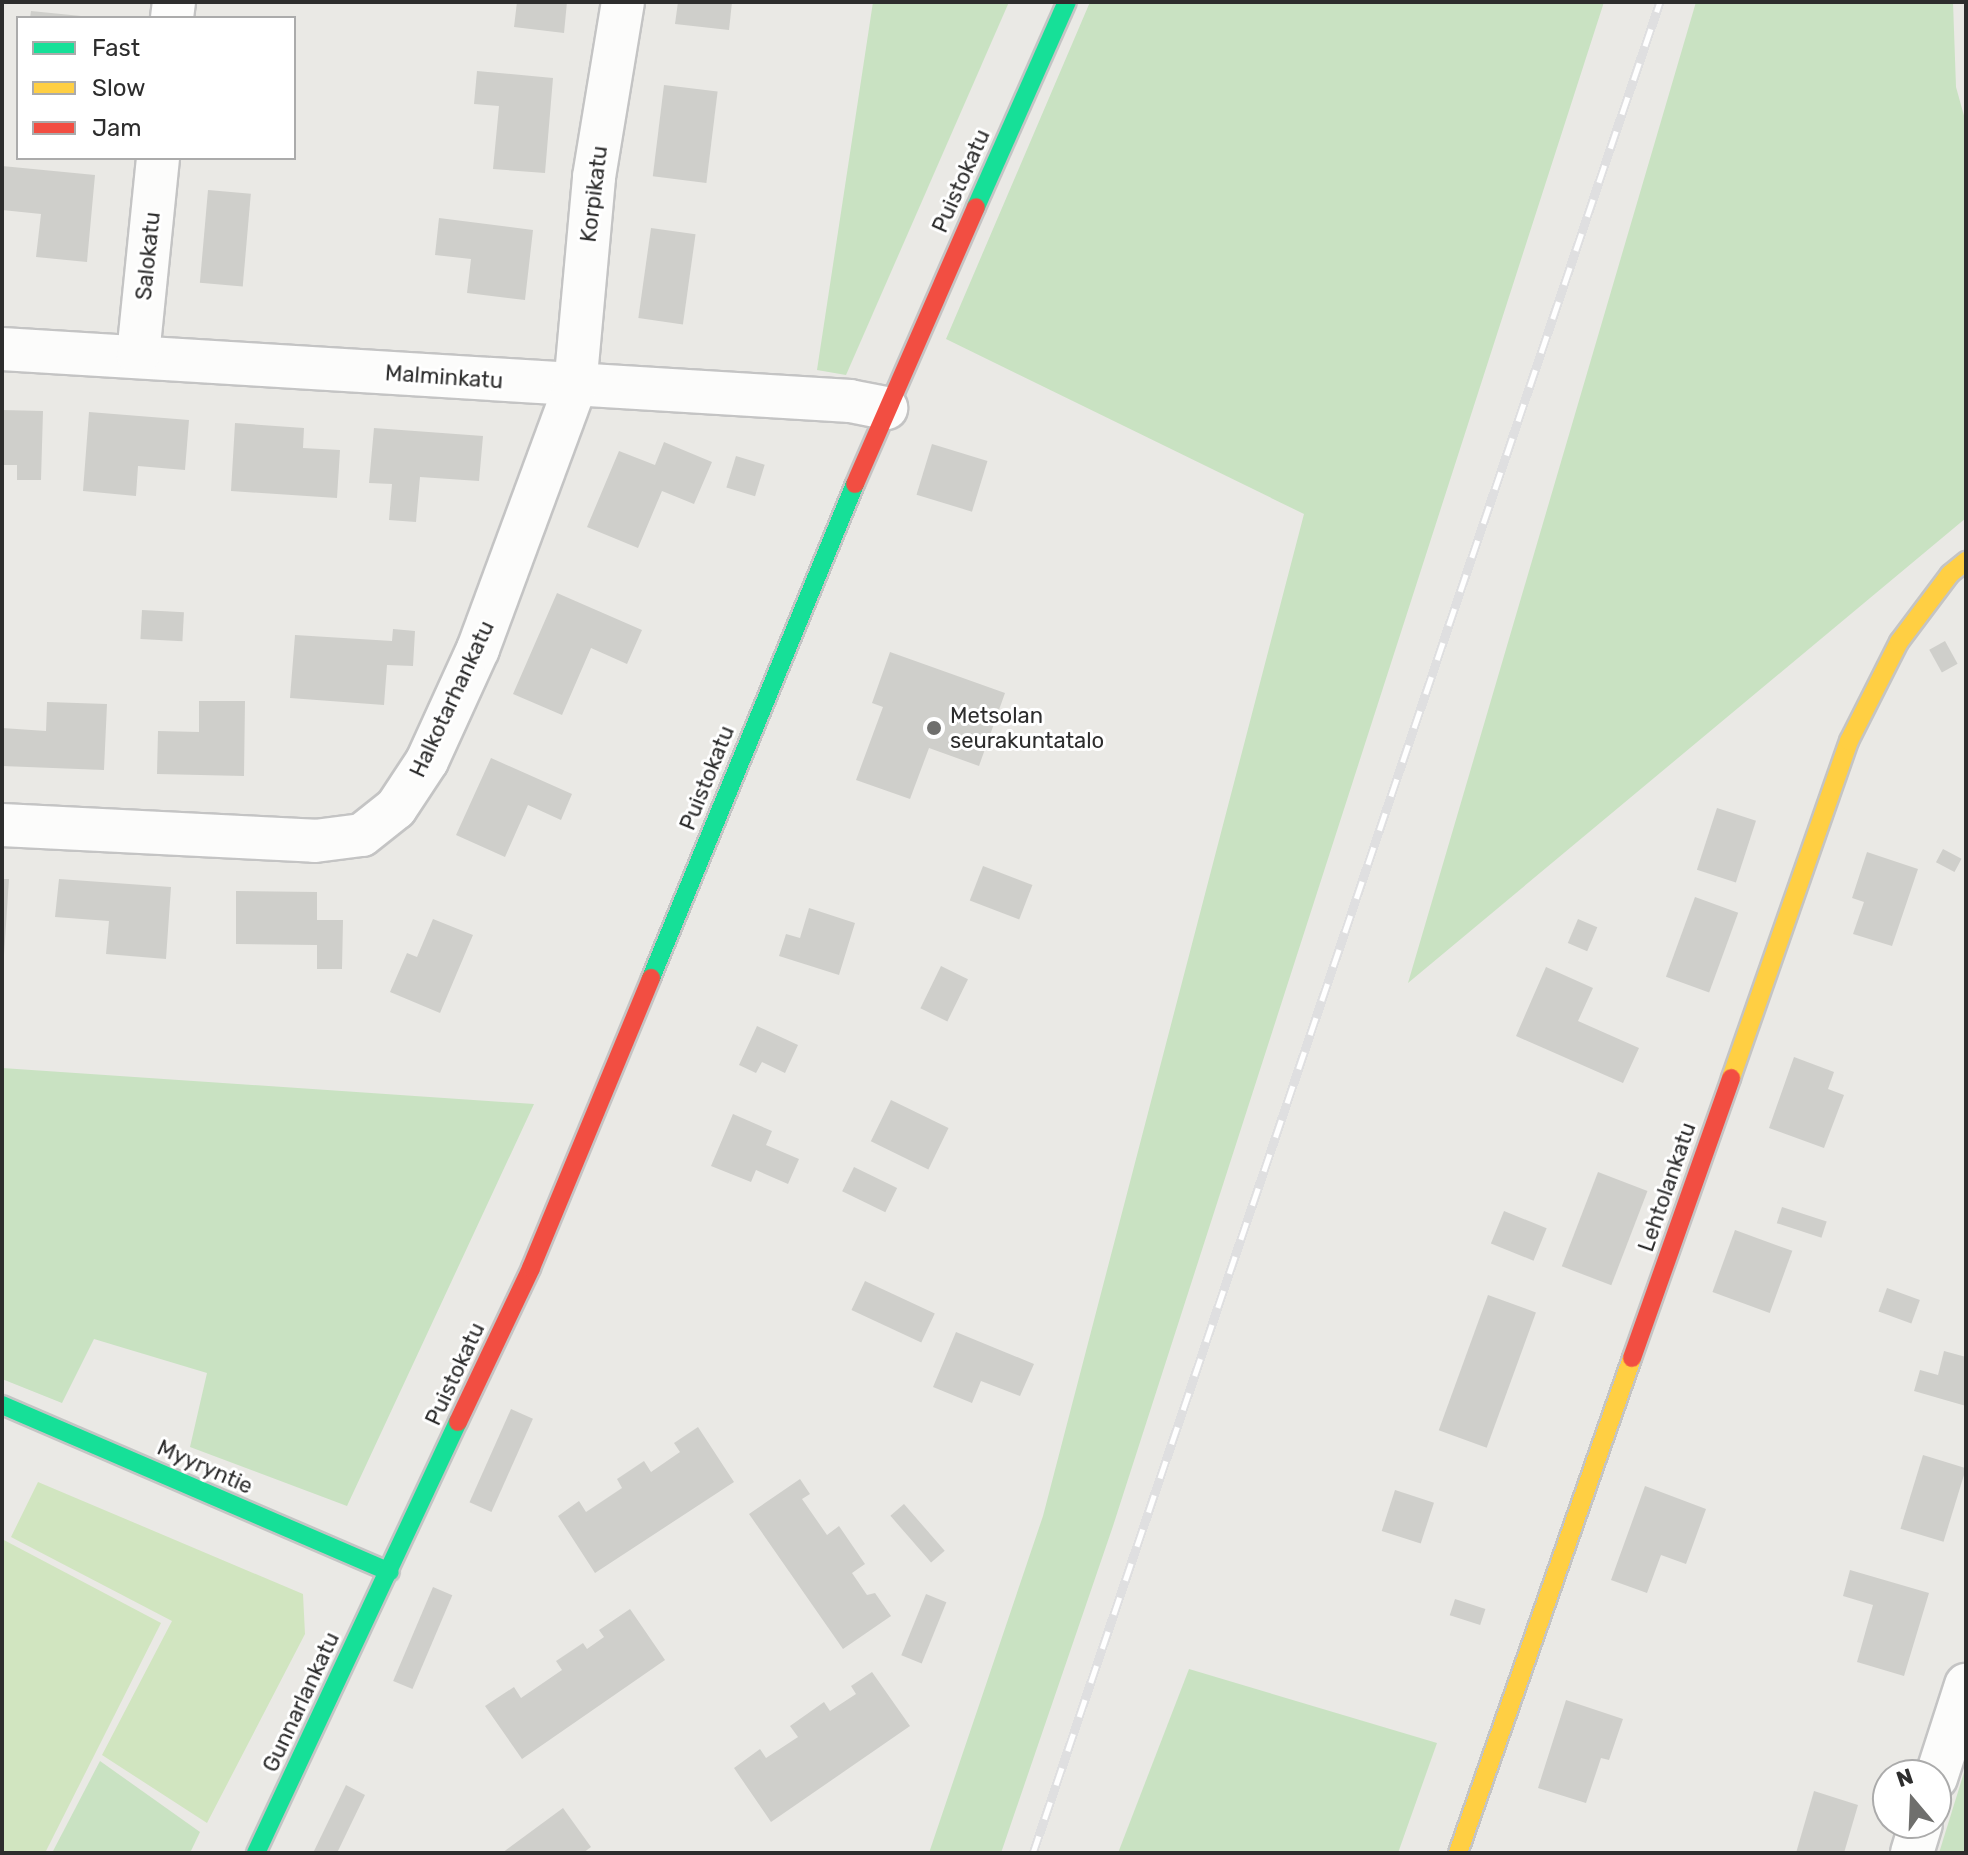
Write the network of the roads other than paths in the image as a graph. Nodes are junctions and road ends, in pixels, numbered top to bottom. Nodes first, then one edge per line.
1 (623, 2) edge
2 (1067, 2) edge
3 (158, 160) edge
4 (2, 349) edge
5 (138, 355) junction
6 (575, 387) junction
7 (886, 408) junction
8 (1966, 561) edge
9 (2, 825) edge
10 (2, 1405) edge
11 (390, 1572) junction
12 (1966, 1685) edge
13 (1942, 1759) edge
14 (256, 1853) edge
15 (1458, 1853) edge

1 - 6 street, Korpikatu
2 - 7 street, Puistokatu
3 - 5 street, Salokatu
4 - 5 street, Malminkatu
5 - 6 street, Malminkatu
6 - 7 street, Malminkatu
6 - 9 street, Halkotarhankatu
7 - 11 street, Puistokatu
8 - 15 street, Lehtolankatu
10 - 11 street, Myyryntie
11 - 14 street, Gunnarlankatu
12 - 13 street

